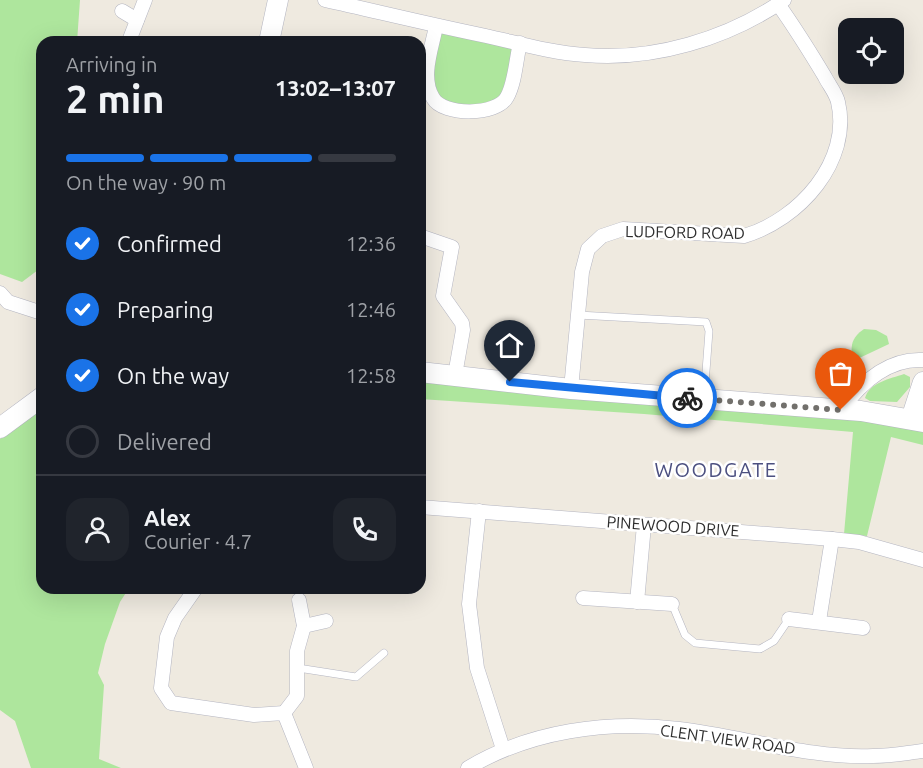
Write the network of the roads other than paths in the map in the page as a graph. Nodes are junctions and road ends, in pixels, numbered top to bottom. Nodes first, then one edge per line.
1 (145, 0) edge
2 (278, 0) edge
3 (325, 0) edge
4 (779, 1) edge
5 (122, 11) dead end
6 (137, 20) junction
7 (436, 26) junction
8 (131, 36) edge
9 (270, 36) edge
10 (520, 43) junction
11 (426, 238) edge
12 (3, 302) edge
13 (36, 311) edge
14 (578, 315) junction
15 (923, 360) edge
16 (426, 373) edge
17 (455, 375) junction
18 (923, 382) edge
19 (571, 389) junction
20 (704, 399) junction
21 (36, 401) edge
22 (841, 410) junction
23 (917, 420) edge
24 (0, 428) edge
25 (426, 508) edge
26 (479, 512) junction
27 (644, 525) junction
28 (832, 539) junction
29 (923, 560) edge
30 (192, 594) edge
31 (584, 598) dead end
32 (299, 600) dead end
33 (637, 602) junction
34 (672, 604) joint
35 (789, 619) joint
36 (326, 621) dead end
37 (819, 621) junction
38 (304, 626) junction
39 (862, 628) dead end
40 (384, 653) dead end
41 (298, 668) junction
42 (284, 713) junction
43 (503, 749) junction
44 (923, 751) edge
45 (306, 768) edge
46 (468, 768) edge

1 - 6 street
2 - 9 street
3 - 7 street
4 - 10 street
4 - 14 street, LUDFORD ROAD
5 - 6 street
6 - 8 street
7 - 10 street
7 - 10 street
11 - 17 street
12 - 13 street
14 - 19 street, LUDFORD ROAD
14 - 20 lane
15 - 22 street
16 - 17 street
17 - 19 street
18 - 23 street
19 - 20 street
20 - 22 street
21 - 24 street
22 - 23 street
25 - 26 street, PINEWOOD DRIVE
26 - 27 street, PINEWOOD DRIVE
26 - 43 street
27 - 28 street, PINEWOOD DRIVE
27 - 33 street
28 - 29 street, PINEWOOD DRIVE
28 - 37 street
30 - 42 street
31 - 33 street
32 - 38 street
33 - 34 street
34 - 35 lane
35 - 37 street
36 - 38 street
37 - 39 street
38 - 41 street
40 - 41 lane
41 - 42 street
42 - 45 street
43 - 44 street, CLENT VIEW ROAD
43 - 46 street, CLENT VIEW ROAD

